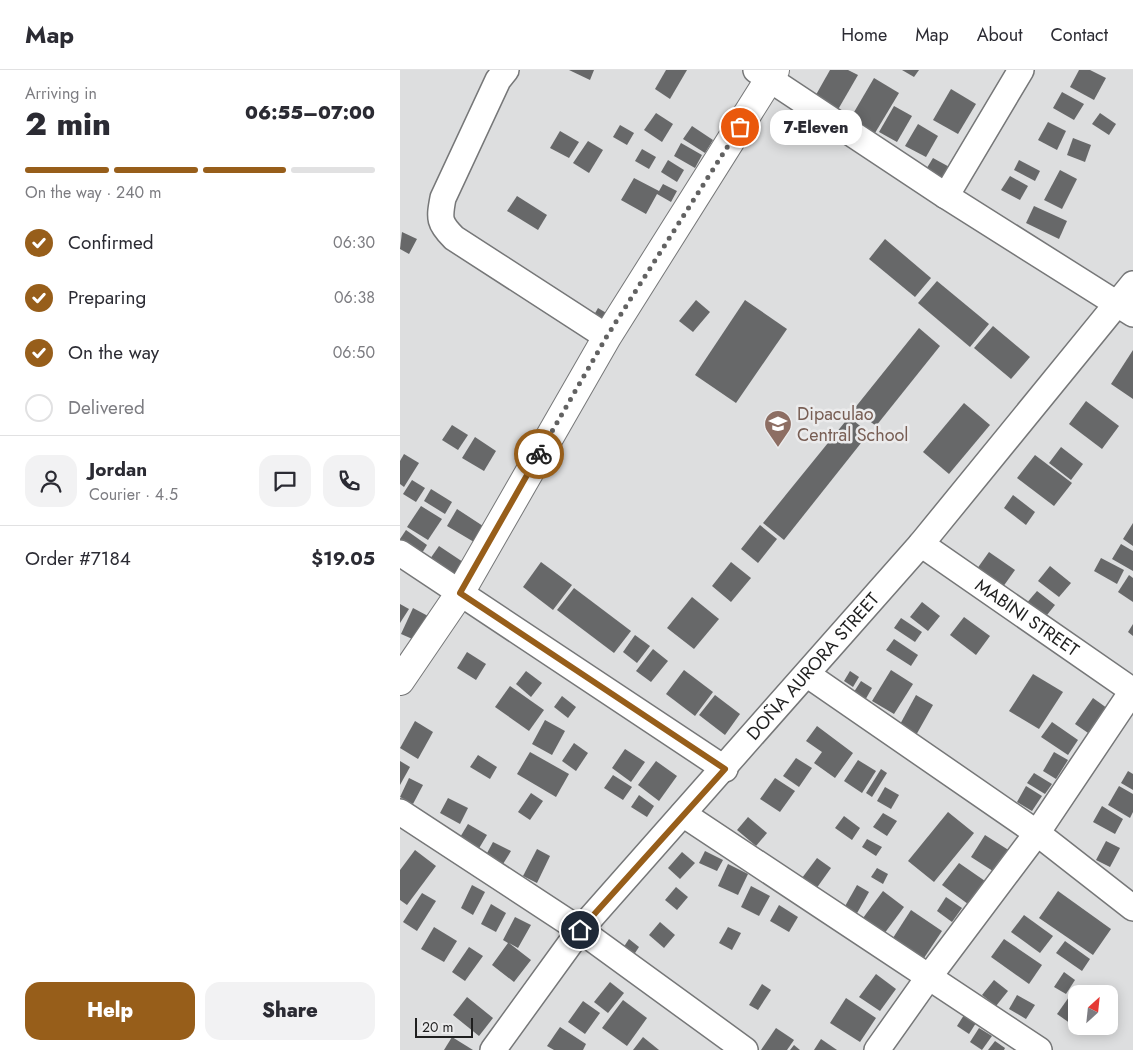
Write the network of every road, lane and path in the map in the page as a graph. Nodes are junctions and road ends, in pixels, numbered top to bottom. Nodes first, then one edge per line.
1 (506, 70) edge
2 (1021, 70) edge
3 (767, 73) edge
4 (946, 196) junction
5 (1133, 284) edge
6 (1124, 309) edge
7 (607, 336) junction
8 (921, 544) junction
9 (400, 553) edge
10 (460, 593) junction
11 (808, 675) junction
12 (400, 681) edge
13 (1133, 690) edge
14 (725, 769) junction
15 (400, 812) edge
16 (683, 814) junction
17 (1037, 833) junction
18 (1133, 908) edge
19 (580, 930) junction
20 (928, 978) junction
21 (493, 1050) edge
22 (744, 1050) edge
23 (877, 1050) edge
24 (1039, 1050) edge

1 - 7 street
2 - 4 street
3 - 4 street
3 - 7 main road
4 - 6 street
5 - 6 street, DOÑA AURORA STREET
6 - 8 street, DOÑA AURORA STREET
7 - 10 main road
8 - 11 street, DOÑA AURORA STREET
8 - 13 street, MABINI STREET
9 - 10 street
10 - 12 main road
10 - 14 street
11 - 14 street, DOÑA AURORA STREET
11 - 17 street
13 - 17 street
14 - 16 street, DOÑA AURORA STREET
15 - 19 street
16 - 19 street, DOÑA AURORA STREET
16 - 20 street
17 - 18 street
17 - 20 street
19 - 21 street, DOÑA AURORA STREET
19 - 22 street
20 - 23 street
20 - 24 street

